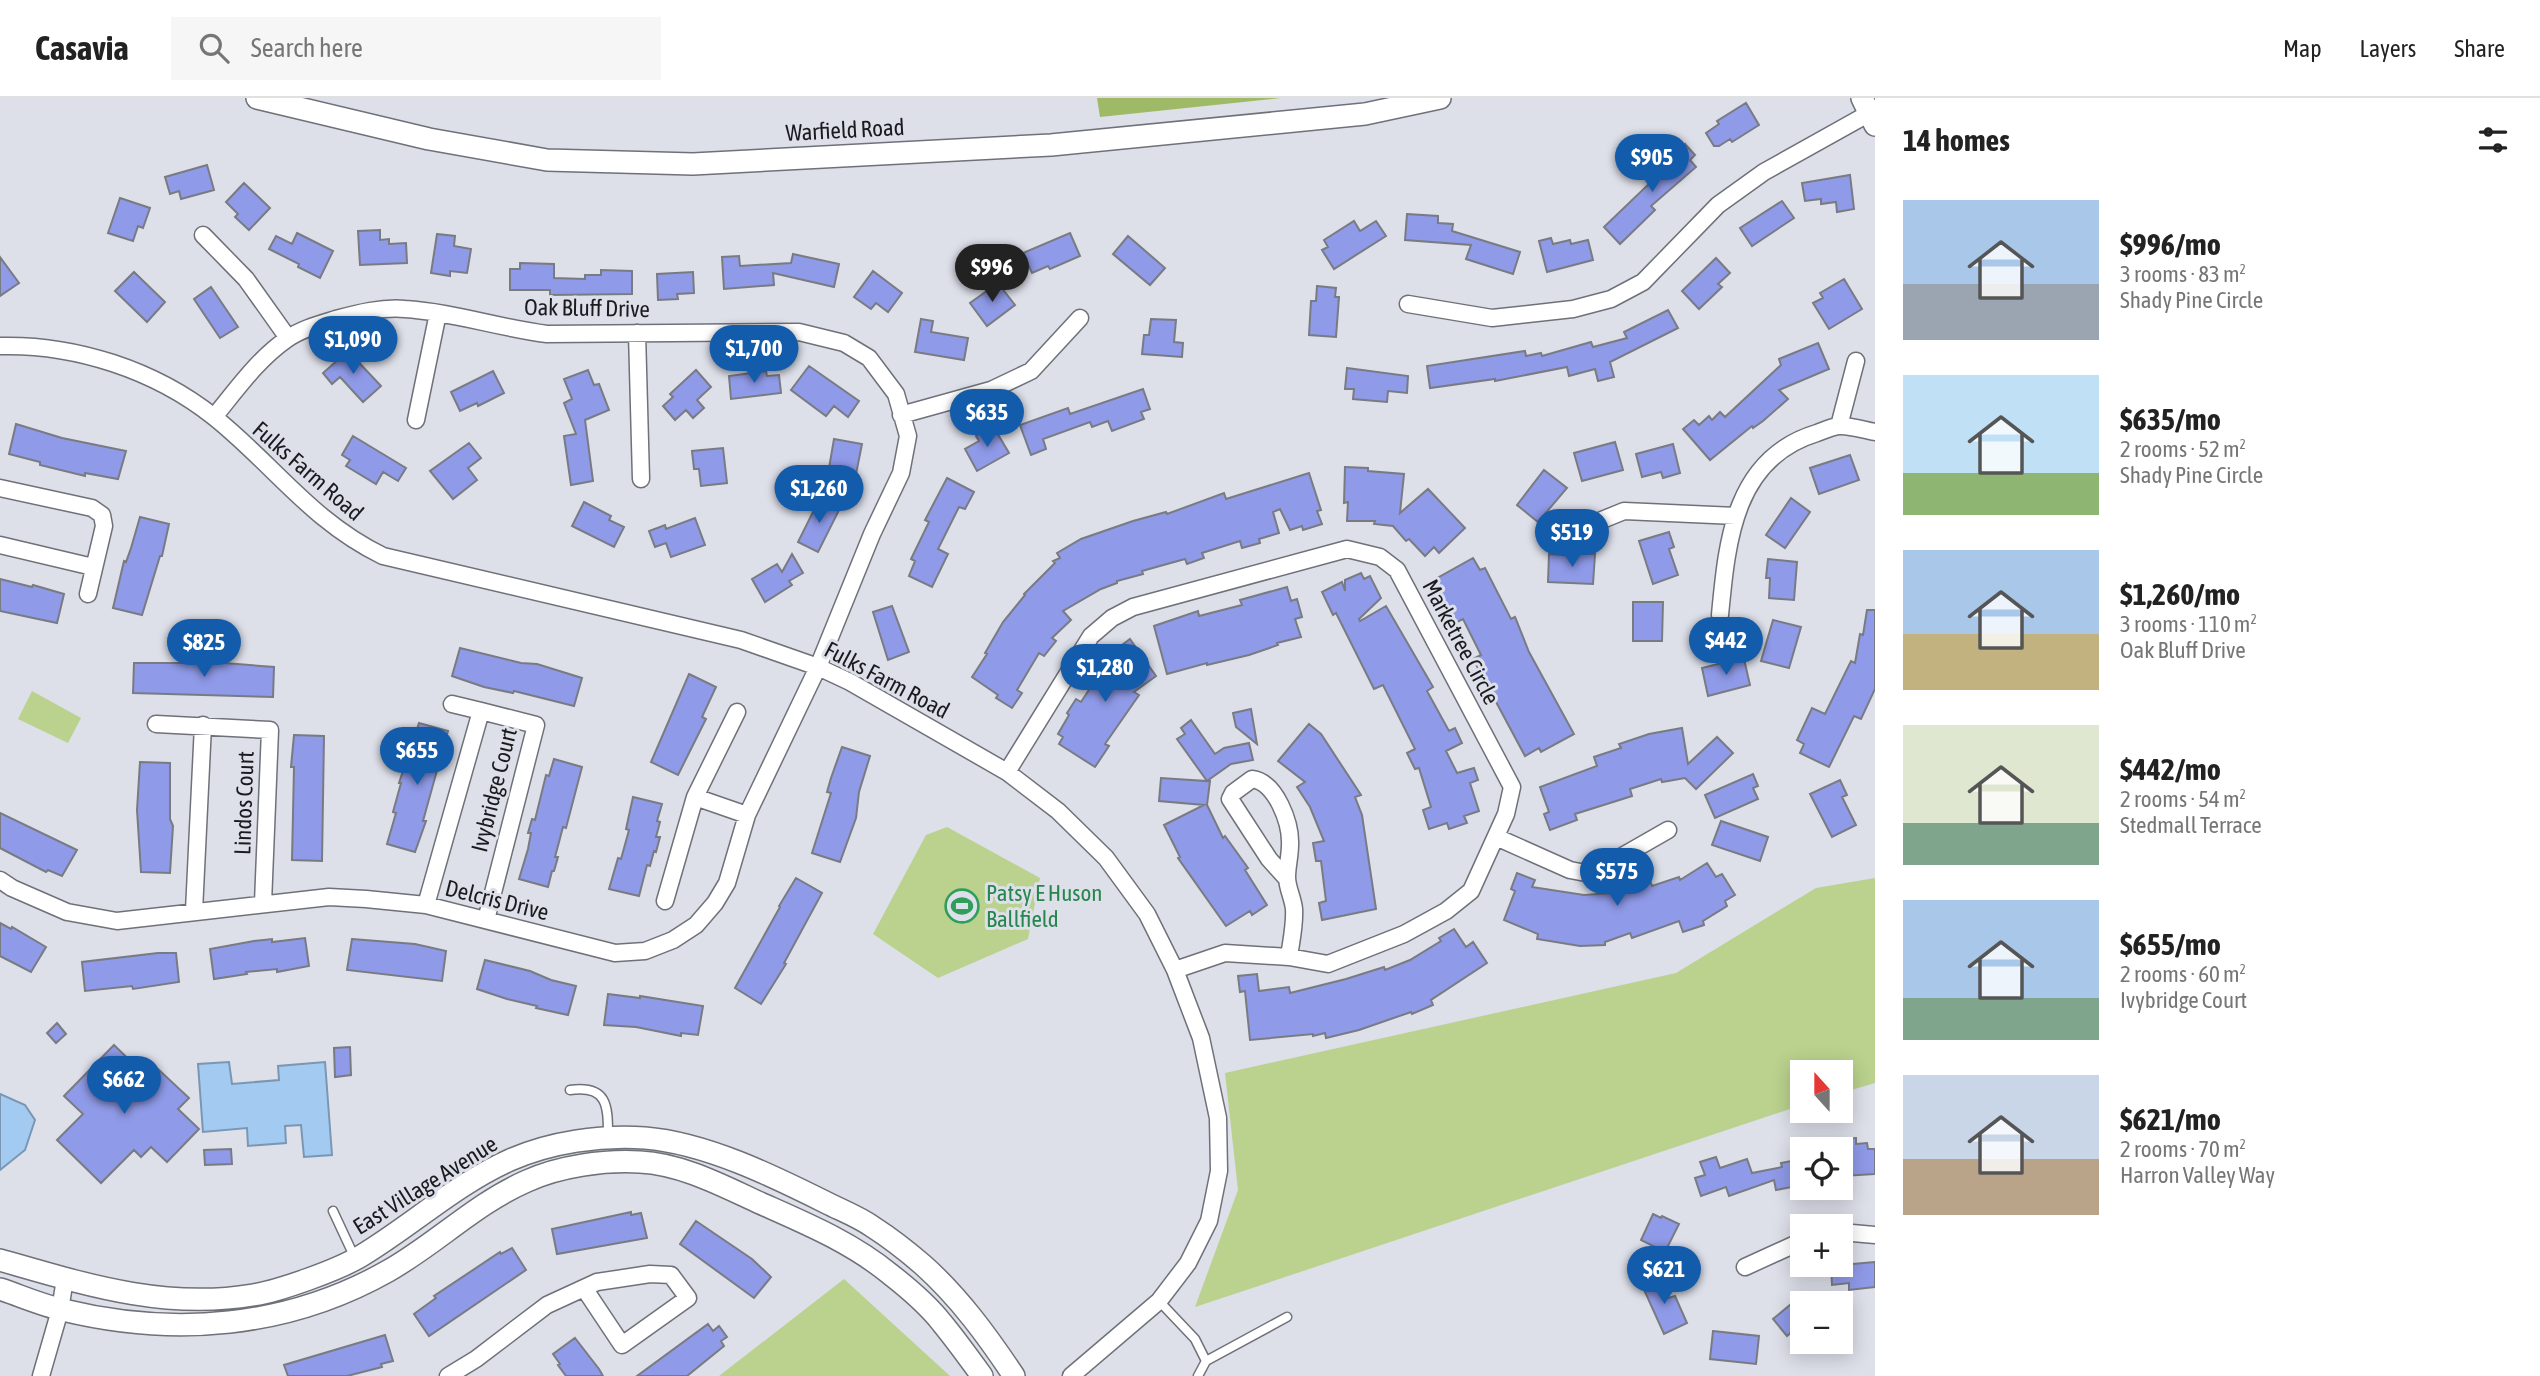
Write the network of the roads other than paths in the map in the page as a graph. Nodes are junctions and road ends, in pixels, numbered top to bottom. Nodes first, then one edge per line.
1 (257, 98) edge
2 (1440, 98) edge
3 (1870, 112) edge
4 (203, 234) dead end
5 (1408, 304) dead end
6 (438, 313) junction
7 (1080, 318) dead end
8 (637, 333) junction
9 (288, 338) junction
10 (0, 346) edge
11 (1856, 361) dead end
12 (901, 415) junction
13 (214, 417) junction
14 (416, 420) dead end
15 (1839, 426) junction
16 (1875, 432) edge
17 (641, 479) dead end
18 (0, 488) edge
19 (1736, 516) junction
20 (1597, 522) dead end
21 (0, 545) edge
22 (93, 567) junction
23 (89, 594) dead end
24 (1720, 615) dead end
25 (818, 667) junction
26 (453, 704) dead end
27 (481, 711) junction
28 (737, 712) dead end
29 (156, 724) dead end
30 (203, 725) junction
31 (1007, 772) junction
32 (695, 797) junction
33 (747, 815) junction
34 (1668, 830) dead end
35 (1496, 837) junction
36 (1287, 879) junction
37 (0, 880) edge
38 (665, 901) dead end
39 (263, 904) junction
40 (426, 905) junction
41 (194, 911) junction
42 (486, 920) junction
43 (1289, 957) junction
44 (1175, 970) junction
45 (570, 1090) dead end
46 (608, 1138) junction
47 (333, 1211) dead end
48 (1853, 1233) edge
49 (1875, 1235) edge
50 (1790, 1246) edge
51 (356, 1259) junction
52 (0, 1260) edge
53 (1745, 1267) dead end
54 (65, 1279) junction
55 (584, 1288) junction
56 (0, 1289) edge
57 (1159, 1301) junction
58 (60, 1310) junction
59 (1287, 1317) dead end
60 (1206, 1361) junction
61 (41, 1376) edge
62 (447, 1376) edge
63 (982, 1376) edge
64 (1014, 1376) edge
65 (1071, 1376) edge
66 (1198, 1376) edge

1 - 2 street, Warfield Road
3 - 5 street
4 - 9 street
6 - 8 street, Oak Bluff Drive
6 - 9 street, Oak Bluff Drive
6 - 14 street
7 - 12 street
8 - 12 street, Oak Bluff Drive
8 - 17 street
9 - 13 street, Oak Bluff Drive
10 - 13 street, Fulks Farm Road
11 - 15 street
12 - 25 street, Oak Bluff Drive
13 - 25 street, Fulks Farm Road
15 - 16 street
15 - 19 street
18 - 22 street
19 - 20 street
19 - 24 street
21 - 22 street
22 - 23 street
25 - 31 street, Fulks Farm Road
25 - 33 street, Delcris Drive
26 - 27 street, Ivybridge Court
27 - 40 street, Ivybridge Court
27 - 42 street, Ivybridge Court
28 - 32 street
29 - 30 street, Lindos Court
30 - 39 street, Lindos Court
30 - 41 street, Lindos Court
31 - 35 street, Marketree Circle
31 - 44 street, Fulks Farm Road
32 - 33 street
32 - 38 street
33 - 42 street, Delcris Drive
34 - 35 street
35 - 43 street, Marketree Circle
36 - 36 street
36 - 43 street
37 - 41 street, Delcris Drive
39 - 40 street, Delcris Drive
39 - 41 street, Delcris Drive
40 - 42 street, Delcris Drive
43 - 44 street, Marketree Circle
44 - 57 street, Fulks Farm Road
45 - 46 lane
46 - 51 street, East Village Avenue
46 - 64 street, East Village Avenue
47 - 51 lane
48 - 49 street
50 - 53 street
51 - 54 street, East Village Avenue
52 - 54 street, East Village Avenue
54 - 58 street
55 - 55 street
55 - 62 street
56 - 58 street
57 - 60 lane
57 - 65 street, Fulks Farm Road
58 - 61 street
58 - 63 street
59 - 60 lane
60 - 66 lane

